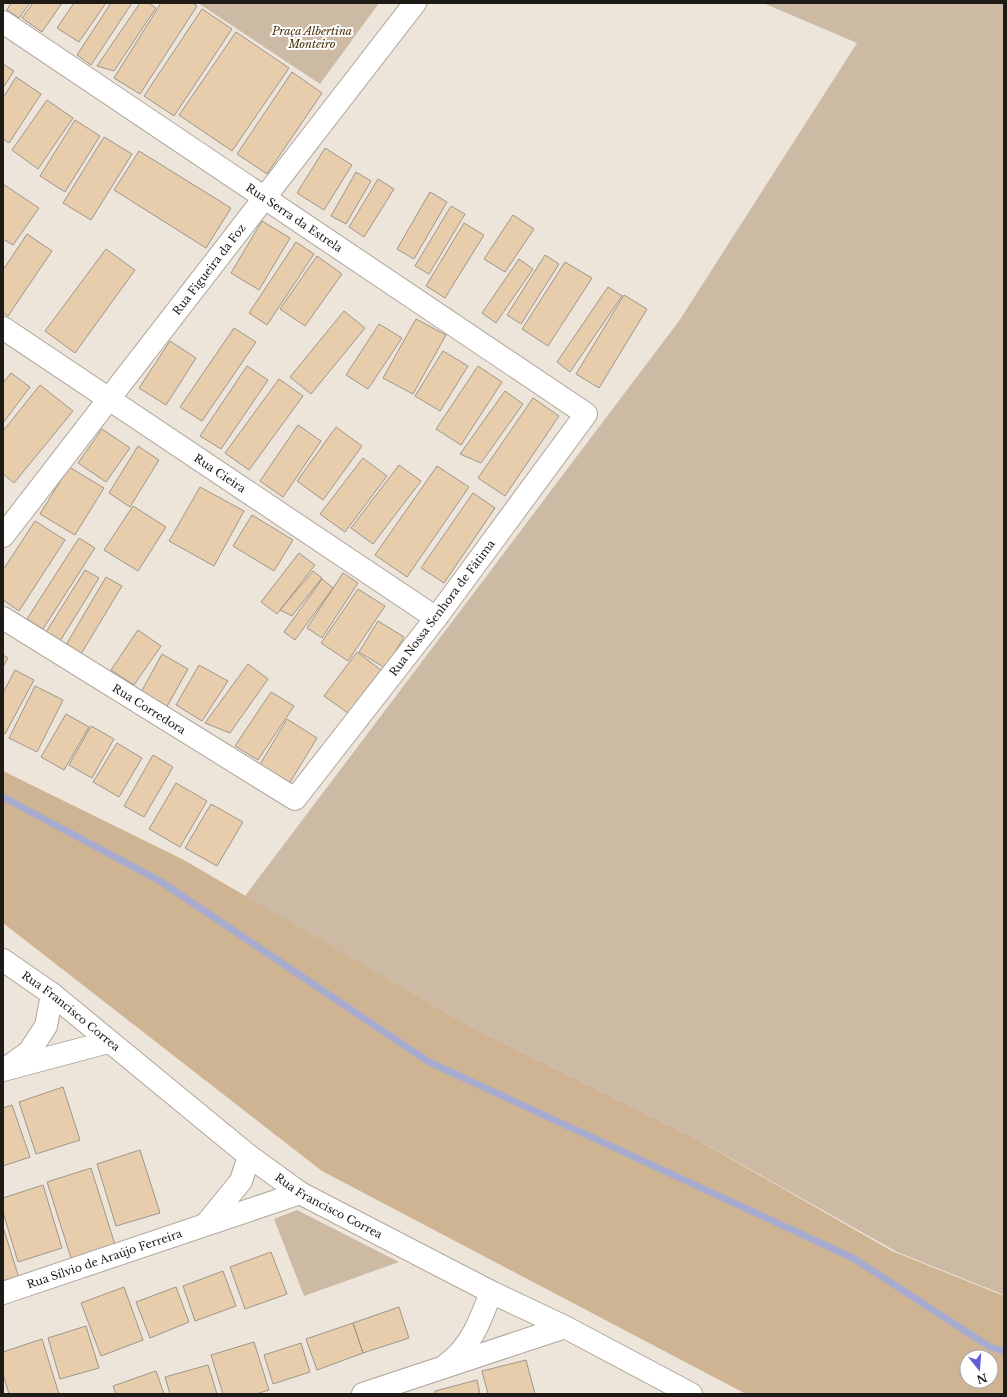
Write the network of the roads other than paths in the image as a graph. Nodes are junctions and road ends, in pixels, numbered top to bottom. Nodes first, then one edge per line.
1 (415, 3) edge
2 (3, 22) edge
3 (264, 198) junction
4 (3, 328) edge
5 (109, 399) junction
6 (586, 414) joint
7 (3, 536) edge
8 (3, 618) edge
9 (436, 618) junction
10 (295, 799) joint
11 (3, 960) edge
12 (52, 994) junction
13 (108, 1042) junction
14 (3, 1070) edge
15 (249, 1156) junction
16 (300, 1193) junction
17 (205, 1225) junction
18 (491, 1292) junction
19 (3, 1293) edge
20 (565, 1326) junction
21 (441, 1368) junction
22 (363, 1394) edge
23 (691, 1394) edge

1 - 3 street, Rua Figueira da Foz
2 - 3 street, Rua Serra da Estrela
3 - 5 street, Rua Figueira da Foz
3 - 6 street, Rua Serra da Estrela
4 - 5 street, Rua Cieira
5 - 7 street, Rua Figueira da Foz
5 - 9 street, Rua Cieira
6 - 9 street, Rua Nossa Senhora de Fátima
8 - 10 street, Rua Corredora
9 - 10 street, Rua Nossa Senhora de Fátima
11 - 12 street, Rua Francisco Correa
12 - 13 street, Rua Francisco Correa
12 - 14 street
13 - 14 street
13 - 15 street, Rua Francisco Correa
15 - 16 street, Rua Francisco Correa
15 - 17 street
16 - 17 street, Rua Sílvio de Araújo Ferreira
16 - 18 street, Rua Francisco Correa
17 - 19 street, Rua Sílvio de Araújo Ferreira
18 - 20 street, Rua Francisco Correa
18 - 21 street
20 - 21 street
20 - 23 street, Rua Francisco Correa
21 - 22 street

